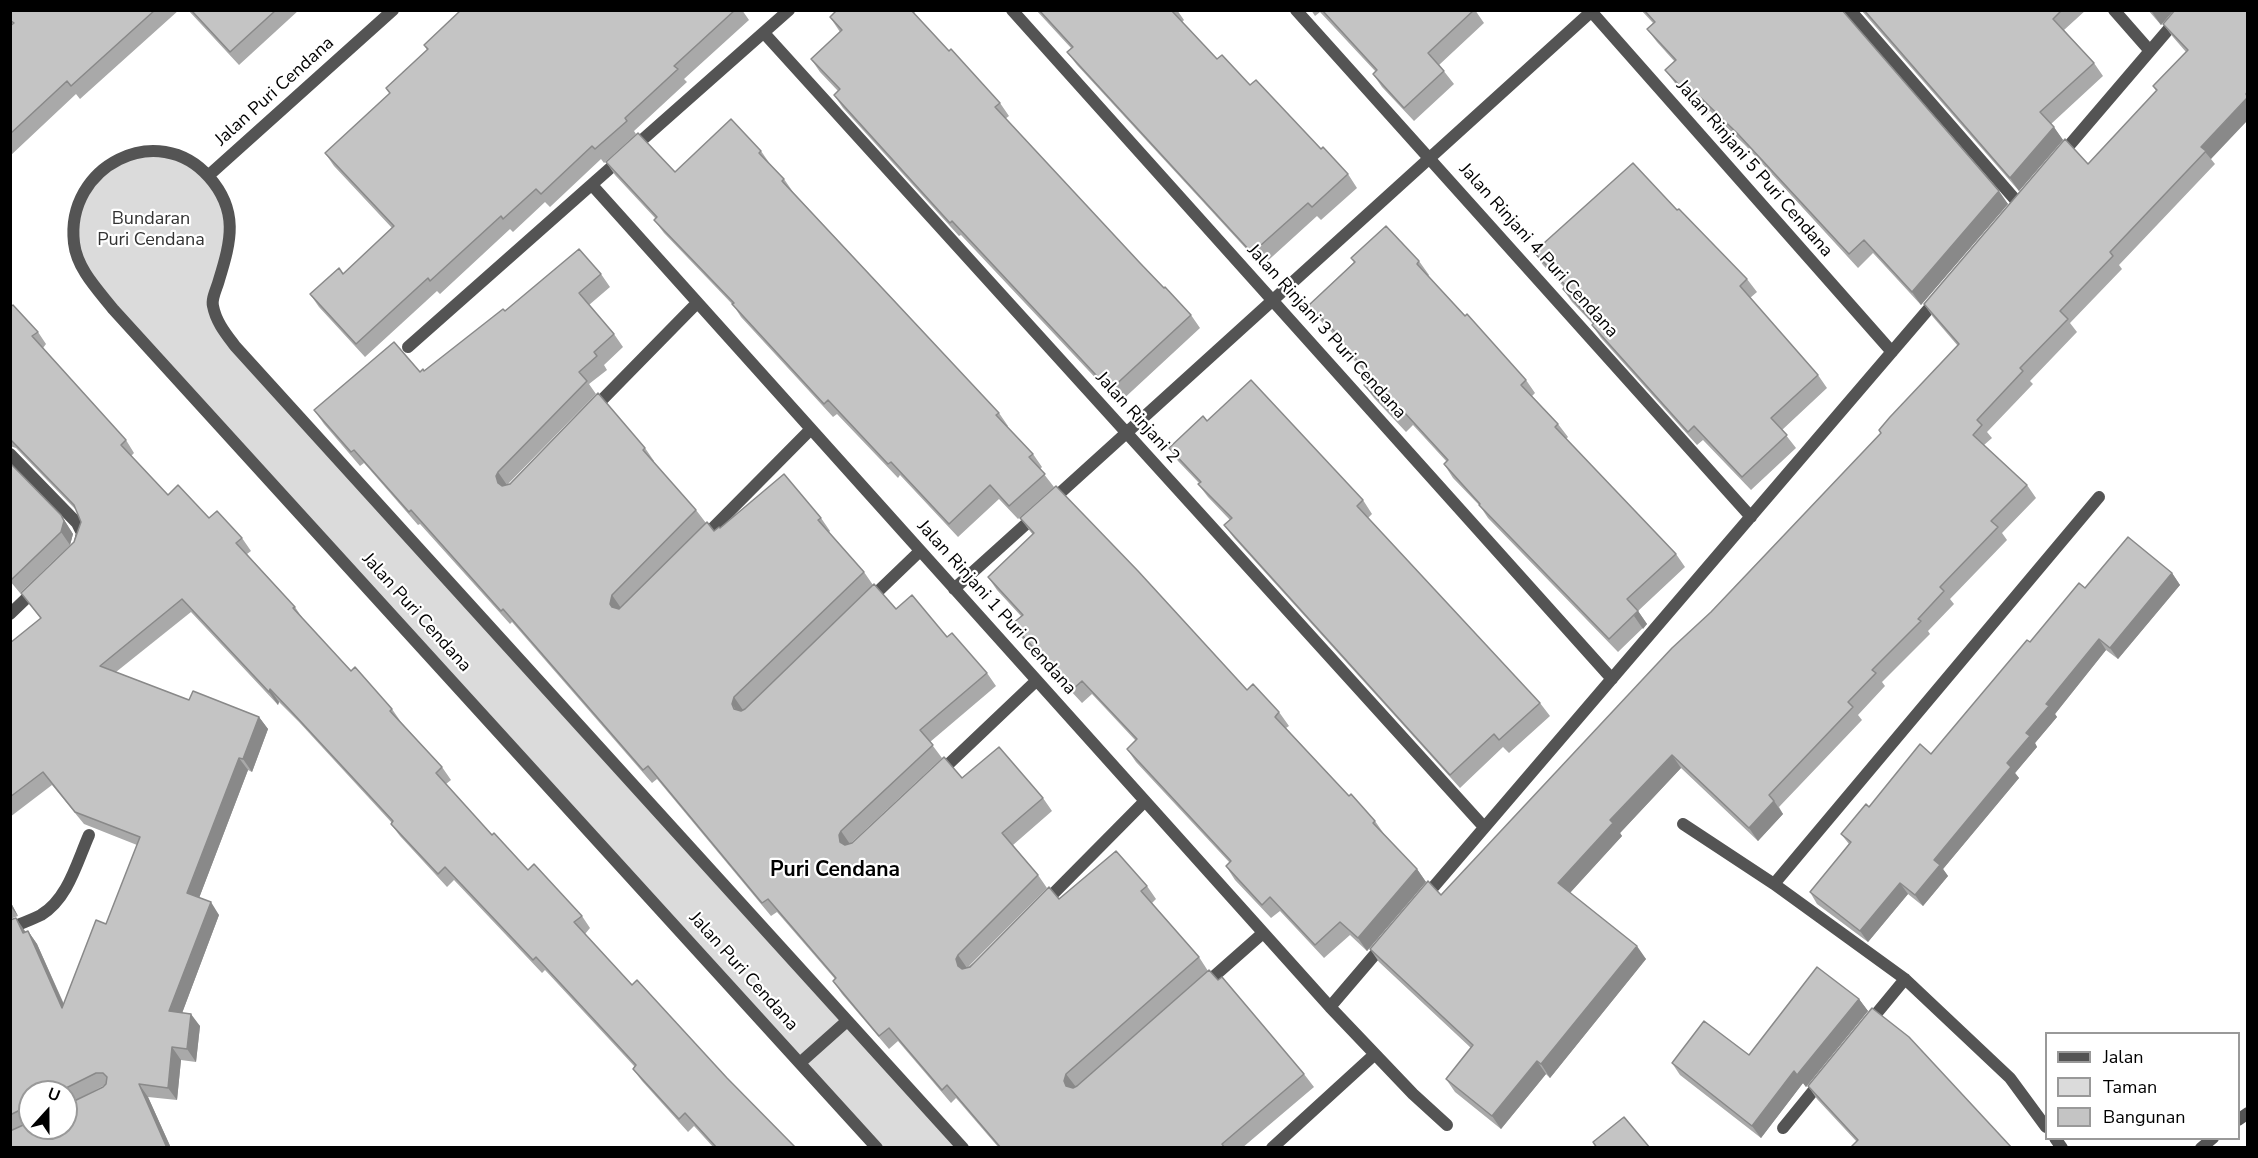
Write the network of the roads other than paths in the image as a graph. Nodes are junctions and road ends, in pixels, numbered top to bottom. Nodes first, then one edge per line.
1 (393, 10) edge
2 (789, 10) edge
3 (1012, 10) edge
4 (1296, 10) edge
5 (1850, 10) edge
6 (2114, 10) edge
7 (2185, 10) edge
8 (1591, 11) edge
9 (764, 33) junction
10 (2150, 51) junction
11 (1431, 158) junction
12 (2050, 168) edge
13 (208, 176) junction
14 (592, 184) junction
15 (2019, 204) edge
16 (1944, 291) edge
17 (1273, 300) junction
18 (697, 303) junction
19 (408, 347) dead end
20 (1892, 352) junction
21 (588, 414) edge
22 (811, 429) junction
23 (1127, 433) junction
24 (10, 454) edge
25 (2099, 497) dead end
26 (1751, 517) junction
27 (694, 547) edge
28 (77, 549) edge
29 (920, 551) junction
30 (44, 582) edge
31 (954, 589) junction
32 (860, 609) edge
33 (10, 614) edge
34 (1612, 679) junction
35 (1036, 681) junction
36 (925, 786) edge
37 (1145, 801) junction
38 (1683, 824) dead end
39 (1484, 827) junction
40 (89, 835) edge
41 (1774, 884) junction
42 (1415, 908) edge
43 (1030, 917) edge
44 (10, 928) edge
45 (1263, 933) junction
46 (1392, 935) edge
47 (1905, 979) junction
48 (1194, 994) edge
49 (1330, 1007) junction
50 (847, 1021) junction
51 (1862, 1031) edge
52 (1375, 1054) junction
53 (801, 1062) junction
54 (1833, 1066) edge
55 (1447, 1125) dead end
56 (2045, 1126) edge
57 (1783, 1128) dead end
58 (877, 1148) edge
59 (963, 1148) edge
60 (1272, 1148) edge

1 - 13 street, Jalan Puri Cendana
2 - 9 street
3 - 17 street, Jalan Rinjani 3 Puri Cendana
4 - 11 street, Jalan Rinjani 4 Puri Cendana
5 - 15 street
6 - 10 street
7 - 10 street
8 - 11 street
8 - 20 street, Jalan Rinjani 5 Puri Cendana
9 - 14 street
9 - 23 street, Jalan Rinjani 2
10 - 12 street
11 - 17 street
11 - 26 street, Jalan Rinjani 4 Puri Cendana
13 - 50 street, Jalan Puri Cendana
13 - 53 street, Jalan Puri Cendana
14 - 18 street, Jalan Rinjani 1 Puri Cendana
14 - 19 street
16 - 20 street
17 - 23 street
17 - 34 street, Jalan Rinjani 3 Puri Cendana
18 - 21 street
18 - 22 street, Jalan Rinjani 1 Puri Cendana
20 - 26 street
22 - 27 street
22 - 29 street, Jalan Rinjani 1 Puri Cendana
23 - 31 street
23 - 39 street, Jalan Rinjani 2
24 - 28 street
25 - 41 street
26 - 34 street
29 - 31 street, Jalan Rinjani 1 Puri Cendana
29 - 32 street
30 - 33 street
31 - 35 street, Jalan Rinjani 1 Puri Cendana
34 - 39 street
35 - 36 street
35 - 37 street, Jalan Rinjani 1 Puri Cendana
37 - 43 street
37 - 45 street, Jalan Rinjani 1 Puri Cendana
38 - 41 street
39 - 42 street
40 - 44 street
41 - 47 street
45 - 48 street
45 - 49 street, Jalan Rinjani 1 Puri Cendana
46 - 49 street
47 - 51 street
47 - 56 street
49 - 52 street, Jalan Rinjani 1 Puri Cendana
50 - 53 street
50 - 59 street, Jalan Puri Cendana
52 - 55 street, Jalan Rinjani 1 Puri Cendana
52 - 60 street
53 - 58 street, Jalan Puri Cendana
54 - 57 street

